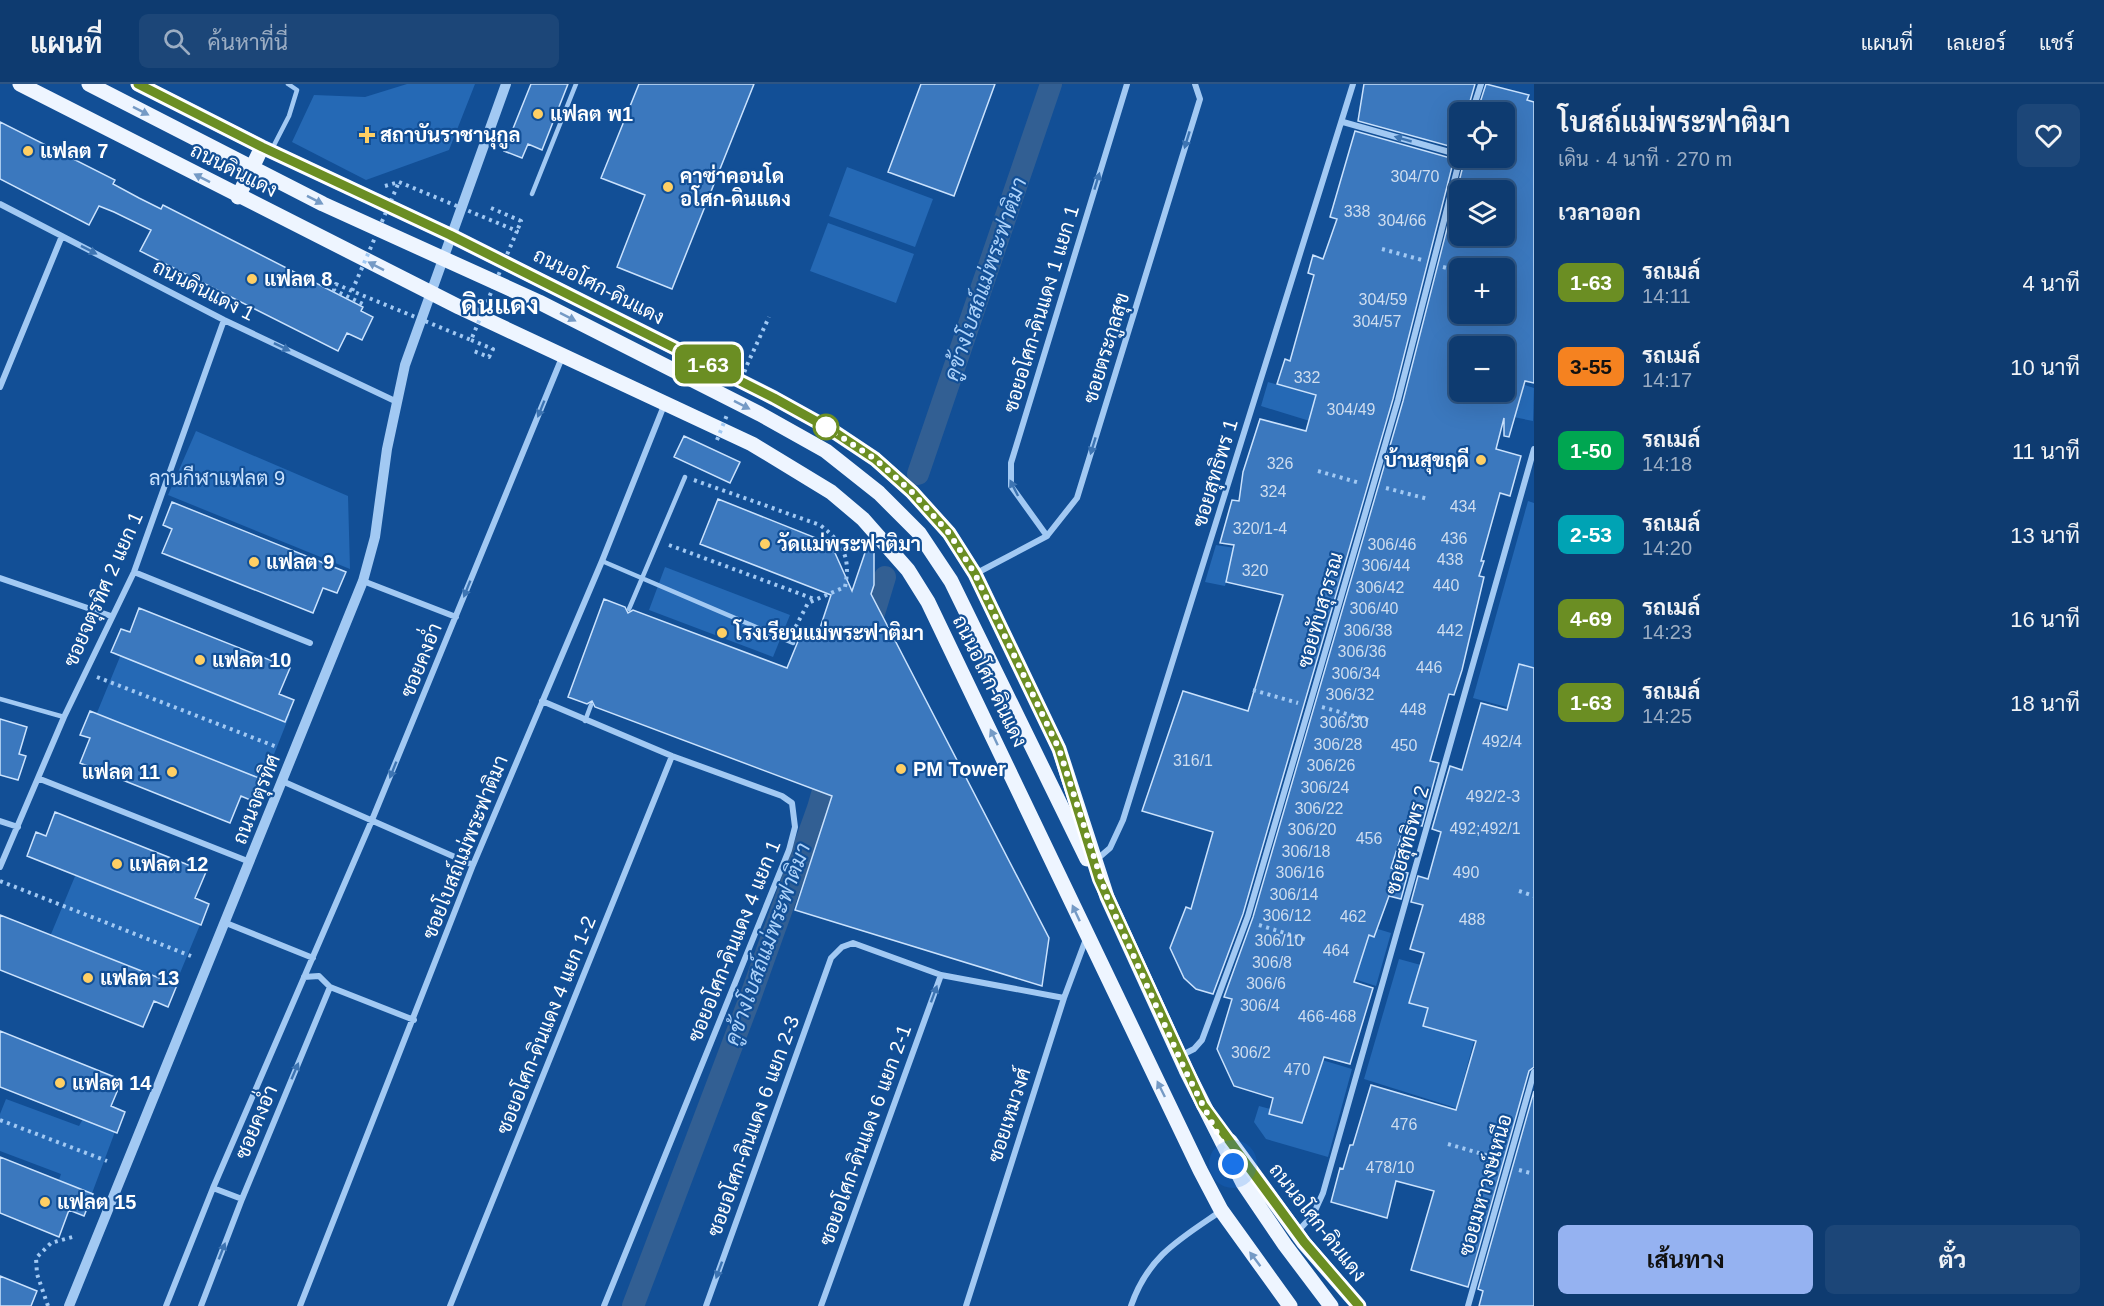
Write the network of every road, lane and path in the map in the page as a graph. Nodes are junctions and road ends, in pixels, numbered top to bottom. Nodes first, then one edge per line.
1 (20, 84) edge
2 (89, 84) edge
3 (138, 84) edge
4 (288, 84) edge
5 (506, 84) edge
6 (576, 84) edge
7 (1127, 84) edge
8 (1195, 84) edge
9 (1353, 84) edge
10 (1481, 84) edge
11 (1475, 102) edge
12 (1343, 122) junction
13 (266, 149) junction
14 (1449, 153) edge
15 (1457, 168) edge
16 (532, 194) dead end
17 (238, 197) junction
18 (0, 204) edge
19 (491, 208) dead end
20 (517, 231) dead end
21 (450, 235) junction
22 (62, 236) junction
23 (1382, 249) dead end
24 (1434, 263) junction
25 (352, 291) dead end
26 (429, 292) junction
27 (365, 305) dead end
28 (769, 317) dead end
29 (224, 320) junction
30 (471, 340) dead end
31 (471, 350) dead end
32 (563, 355) junction
33 (747, 365) dead end
34 (0, 387) edge
35 (395, 401) junction
36 (665, 402) junction
37 (1534, 448) edge
38 (1318, 471) dead end
39 (685, 477) joint
40 (1373, 486) junction
41 (1428, 499) dead end
42 (1047, 536) junction
43 (657, 541) junction
44 (602, 561) junction
45 (134, 572) junction
46 (975, 574) junction
47 (0, 578) edge
48 (641, 579) junction
49 (363, 581) junction
50 (815, 600) junction
51 (629, 609) dead end
52 (111, 616) junction
53 (456, 617) junction
54 (791, 642) joint
55 (310, 643) dead end
56 (85, 673) junction
57 (1253, 690) dead end
58 (0, 699) edge
59 (542, 701) junction
60 (591, 705) dead end
61 (1310, 705) junction
62 (64, 717) junction
63 (585, 721) junction
64 (1372, 721) dead end
65 (277, 747) dead end
66 (672, 756) junction
67 (40, 779) junction
68 (282, 781) junction
69 (372, 820) junction
70 (0, 821) edge
71 (18, 827) junction
72 (1090, 861) junction
73 (250, 862) junction
74 (473, 865) junction
75 (0, 867) edge
76 (1099, 879) joint
77 (0, 881) edge
78 (1519, 891) dead end
79 (1534, 896) edge
80 (1246, 921) junction
81 (226, 923) junction
82 (1087, 936) junction
83 (1307, 940) dead end
84 (191, 956) dead end
85 (312, 958) junction
86 (941, 975) junction
87 (304, 977) junction
88 (330, 987) junction
89 (1064, 998) junction
90 (414, 1020) junction
91 (1179, 1056) junction
92 (1534, 1072) edge
93 (1203, 1105) junction
94 (0, 1120) edge
95 (1448, 1144) dead end
96 (107, 1161) dead end
97 (1509, 1161) junction
98 (213, 1188) junction
99 (242, 1199) junction
100 (1221, 1210) junction
101 (1297, 1233) junction
102 (76, 1236) dead end
103 (48, 1306) edge
104 (69, 1306) edge
105 (166, 1306) edge
106 (201, 1306) edge
107 (300, 1306) edge
108 (450, 1306) edge
109 (604, 1306) edge
110 (706, 1306) edge
111 (821, 1306) edge
112 (966, 1306) edge
113 (1131, 1306) edge
114 (1290, 1306) edge
115 (1331, 1306) edge
116 (1359, 1306) edge
117 (1468, 1306) edge

17 -> 1 main road, ถนนดินแดง
2 -> 72 main road, ถนนดินแดง, bridge
3 - 13 main road, ถนนดินแดง
4 - 13 lane
5 - 21 street, ถนนจตุรทิศ
6 - 16 lane
42 -> 7 street, ซอยอโศก-ดินแดง 1 แยก 1
8 -> 42 street, ซอยตระกูลสุข
9 - 12 street, ซอยสุทธิพร 1
10 - 11 street
14 -> 12 street, ซอยทับสุวรรณ
12 - 72 street, ซอยสุทธิพร 1
13 - 17 main road
13 - 21 main road, ถนนดินแดง
15 - 24 street, ซอยทับสุวรรณ
26 -> 17 main road, ถนนดินแดง
18 - 22 street, ถนนดินแดง 1
19 - 20 path
21 - 26 street, ถนนจตุรทิศ
21 - 46 main road, ถนนอโศก-ดินแดง
22 -> 29 street, ถนนดินแดง 1
22 - 34 street
23 - 24 path
24 - 40 street, ซอยทับสุวรรณ
25 - 27 path
26 - 32 main road, ถนนอโศก-ดินแดง
26 - 35 street, ถนนจตุรทิศ
28 - 33 path
29 -> 35 street, ถนนดินแดง 1
29 - 45 street, ซอยจตุรทิศ 2 แยก 1
30 - 31 path
32 - 36 main road, ถนนอโศก-ดินแดง
32 -> 53 street, ซอยคงอ่ำ
35 - 49 street, ถนนจตุรทิศ
36 - 44 street, ซอยโบสถ์แม่พระฟาติมา
82 -> 36 main road, ถนนอโศก-ดินแดง
37 - 101 street, ซอยสุทธิพร 2
38 - 40 path
39 - 43 lane
39 - 50 path
40 - 41 path
40 - 61 street, ซอยทับสุวรรณ
42 - 46 street, ซอยตระกูลสุข
43 - 48 lane
43 - 50 path
44 - 48 lane
44 - 59 street, ซอยโบสถ์แม่พระฟาติมา
45 - 52 street, ซอยจตุรทิศ 2 แยก 1
45 - 55 street
46 - 72 main road, ถนนอโศก-ดินแดง
47 - 52 street
48 - 51 lane
48 - 54 lane
49 - 53 street
49 - 68 street, ถนนจตุรทิศ
50 - 54 path
52 - 56 street, ซอยจตุรทิศ 2 แยก 1
53 -> 69 street, ซอยคงอ่ำ
56 - 62 street, ซอยจตุรทิศ 2 แยก 1
56 - 65 path
57 - 61 path
58 - 62 lane
59 - 63 street, ซอยอโศก-ดินแดง 4 แยก 1
59 - 74 street, ซอยโบสถ์แม่พระฟาติมา
60 - 63 lane
61 - 64 path
61 - 80 street, ซอยทับสุวรรณ
62 - 67 street, ซอยจตุรทิศ 2 แยก 1
63 - 66 street, ซอยอโศก-ดินแดง 4 แยก 1
66 - 108 street, ซอยอโศก-ดินแดง 4 แยก 1-2
66 - 109 street, ซอยอโศก-ดินแดง 4 แยก 1
67 - 71 street, ซอยจตุรทิศ 2 แยก 1
67 - 73 street
68 - 69 street
68 - 73 street, ถนนจตุรทิศ
69 - 74 street
69 - 85 street, ซอยคงอ่ำ
70 - 71 street
71 - 75 street, ซอยจตุรทิศ 2 แยก 1
72 - 76 main road, ถนนดินแดง
73 - 81 street, ถนนจตุรทิศ
74 - 90 street, ซอยโบสถ์แม่พระฟาติมา
76 - 91 main road, ถนนอโศก-ดินแดง
77 - 84 path
78 - 79 path
80 - 83 path
80 - 91 street, ซอยทับสุวรรณ
81 - 85 street
81 - 104 street, ถนนจตุรทิศ
82 - 89 street, ซอยเหมวงศ์
100 -> 82 main road, ถนนอโศก-ดินแดง
85 - 87 street, ซอยคงอ่ำ
86 - 89 street
86 -> 110 street, ซอยอโศก-ดินแดง 6 แยก 2-3
111 -> 86 street, ซอยอโศก-ดินแดง 6 แยก 2-1
87 - 88 street
87 - 98 street, ซอยคงอ่ำ
88 - 90 street
99 -> 88 street, ซอยคงอ่ำ
89 - 112 street, ซอยเหมวงศ์
90 - 107 street, ซอยโบสถ์แม่พระฟาติมา
91 - 93 main road, ถนนอโศก-ดินแดง
92 - 97 street, ซอยมหาวงษ์เหนือ
93 - 101 main road, ถนนอโศก-ดินแดง
93 - 115 main road, ถนนอโศก-ดินแดง
94 - 96 path
95 - 97 path
97 - 117 street, ซอยมหาวงษ์เหนือ
98 - 99 street
98 - 105 street, ซอยคงอ่ำ
106 -> 99 street, ซอยคงอ่ำ
100 - 113 street
114 -> 100 main road, ถนนอโศก-ดินแดง
101 - 116 main road, ถนนอโศก-ดินแดง
102 - 103 path

